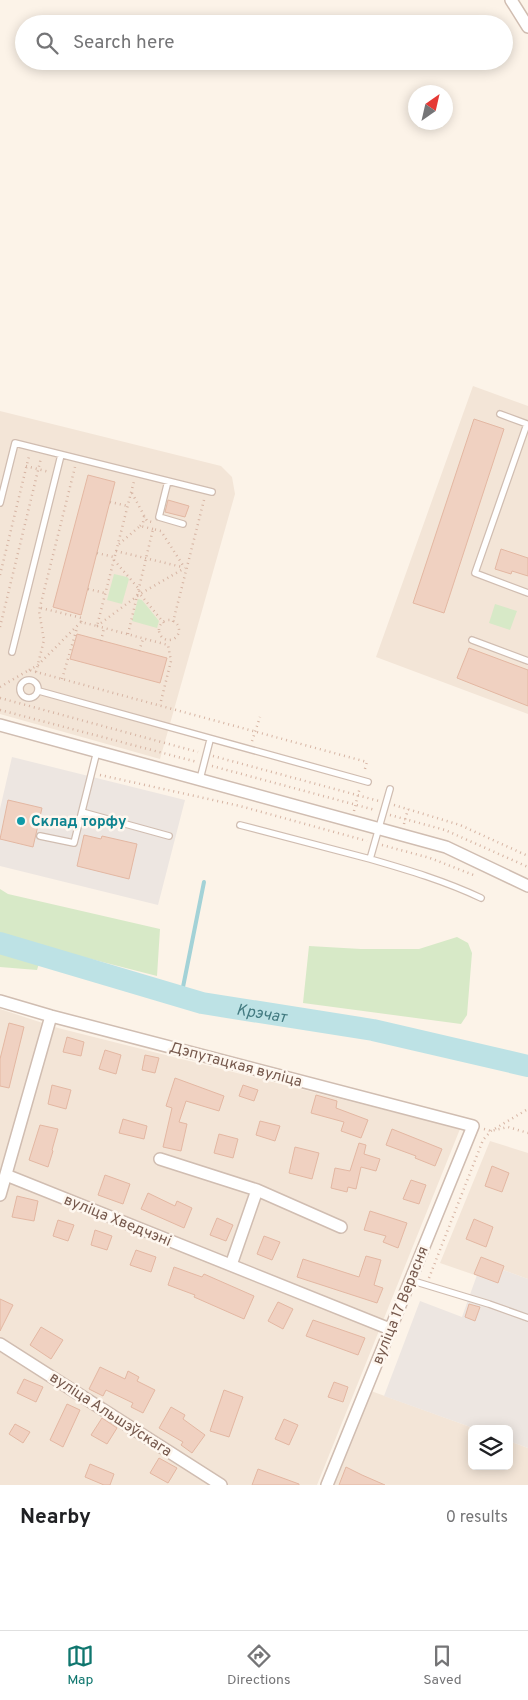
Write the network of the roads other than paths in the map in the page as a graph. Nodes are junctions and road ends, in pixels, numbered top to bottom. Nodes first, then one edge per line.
1 (511, 0) edge
2 (528, 27) edge
3 (500, 414) dead end
4 (61, 454) junction
5 (168, 481) junction
6 (209, 492) road end
7 (0, 503) edge
8 (183, 524) dead end
9 (528, 593) edge
10 (472, 640) dead end
11 (12, 652) dead end
12 (528, 661) edge
13 (38, 691) dead end
14 (0, 725) edge
15 (210, 740) junction
16 (96, 751) junction
17 (200, 779) junction
18 (365, 782) road end
19 (390, 789) dead end
20 (82, 812) junction
21 (240, 825) dead end
22 (378, 828) junction
23 (40, 836) dead end
24 (169, 836) dead end
25 (370, 859) junction
26 (528, 886) edge
27 (480, 898) dead end
28 (0, 1000) edge
29 (51, 1016) junction
30 (473, 1126) joint
31 (160, 1159) dead end
32 (6, 1175) junction
33 (257, 1190) junction
34 (0, 1196) edge
35 (341, 1227) dead end
36 (231, 1265) junction
37 (410, 1280) junction
38 (528, 1318) edge
39 (390, 1329) junction
40 (0, 1344) edge
41 (221, 1485) edge
42 (327, 1485) edge

1 - 2 street
3 - 9 lane
4 - 5 lane
4 - 7 lane
4 - 11 lane
5 - 6 lane
5 - 8 lane
10 - 12 lane
13 - 15 lane
14 - 16 street
15 - 17 lane
15 - 18 lane
16 - 17 street
16 - 20 lane
17 - 22 street
19 - 22 lane
20 - 23 lane
20 - 24 lane
21 - 25 lane
22 - 25 lane
22 - 26 street
25 - 27 lane
28 - 29 street, Дэпутацкая вуліца
29 - 30 street, Дэпутацкая вуліца
29 - 32 street
30 - 37 street, вуліца 17 Верасня
31 - 33 street
32 - 34 street
32 - 36 street, вуліца Хведчэні
33 - 35 street
33 - 36 street
36 - 39 street, вуліца Хведчэні
37 - 38 lane
37 - 39 street, вуліца 17 Верасня
39 - 42 street, вуліца 17 Верасня
40 - 41 street, вуліца Альшэўскага

